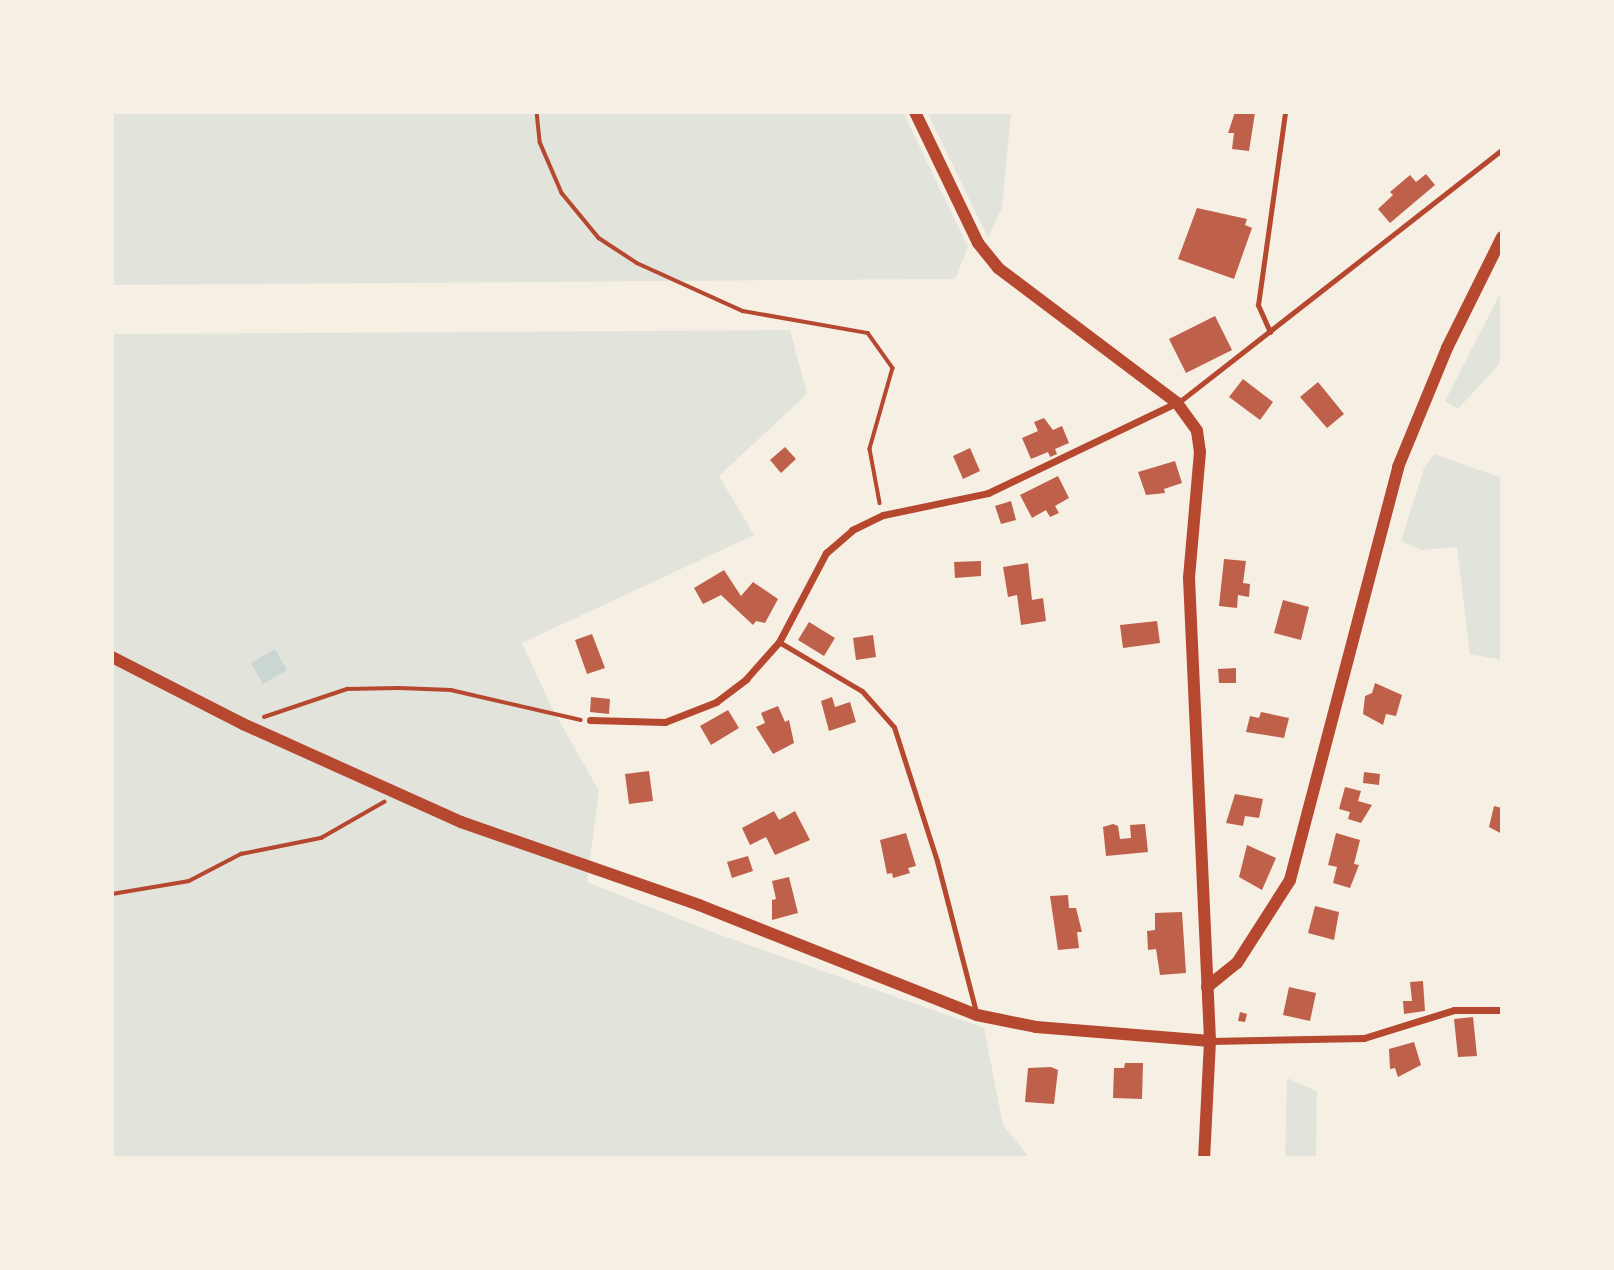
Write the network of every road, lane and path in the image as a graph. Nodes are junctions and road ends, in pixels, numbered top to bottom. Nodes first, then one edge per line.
1 (537, 112) edge
2 (915, 112) edge
3 (1285, 112) edge
4 (1502, 150) edge
5 (1502, 237) edge
6 (1270, 332) junction
7 (1177, 403) junction
8 (883, 516) junction
9 (779, 642) junction
10 (112, 657) edge
11 (590, 720) joint
12 (243, 724) junction
13 (398, 794) junction
14 (112, 894) edge
15 (1207, 987) junction
16 (1502, 1010) edge
17 (977, 1015) junction
18 (1210, 1041) junction
19 (1204, 1158) edge

1 - 8 path
2 - 7 street
3 - 6 lane
4 - 6 lane
5 - 15 street
6 - 7 lane
7 - 8 street
7 - 15 street
8 - 9 street
9 - 11 street
9 - 17 lane
10 - 12 street
11 - 12 path
12 - 13 street
13 - 14 path
13 - 17 street
15 - 18 street
16 - 18 street
17 - 18 street
18 - 19 street

